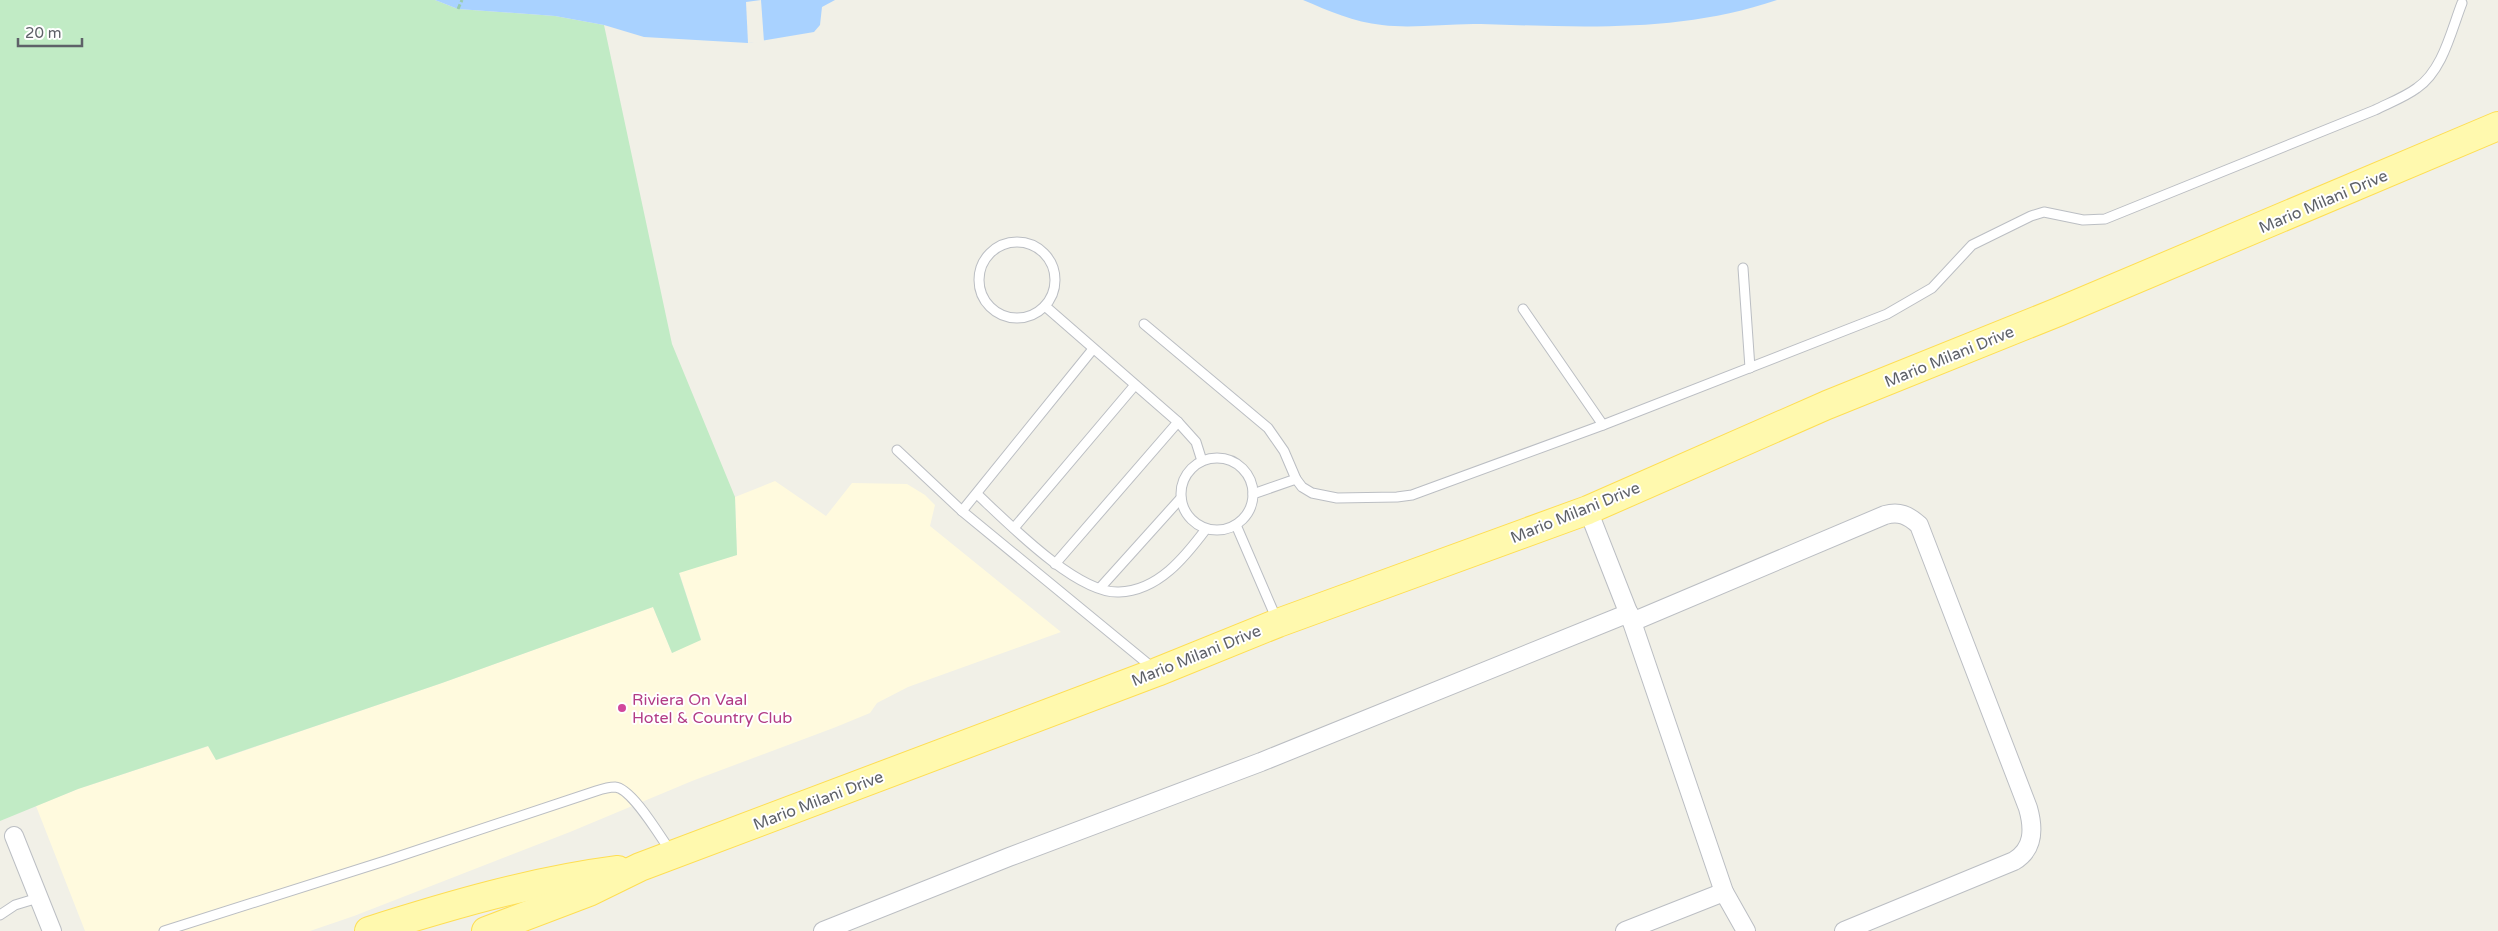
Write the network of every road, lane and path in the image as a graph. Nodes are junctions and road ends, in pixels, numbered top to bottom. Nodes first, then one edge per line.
1 (462, 0) edge
2 (2462, 3) dead end
3 (458, 9) dead end
4 (2498, 126) edge
5 (1743, 268) dead end
6 (1045, 306) junction
7 (1523, 310) dead end
8 (1144, 324) dead end
9 (1093, 349) junction
10 (1750, 368) junction
11 (1135, 384) junction
12 (1178, 422) junction
13 (1603, 426) junction
14 (897, 450) dead end
15 (1202, 461) junction
16 (1296, 479) junction
17 (977, 494) junction
18 (1253, 494) junction
19 (1181, 498) junction
20 (1588, 510) junction
21 (962, 511) junction
22 (1236, 525) junction
23 (1014, 528) junction
24 (1206, 529) junction
25 (1055, 564) junction
26 (1100, 588) junction
27 (1631, 618) junction
28 (1278, 622) junction
29 (1157, 672) junction
30 (14, 836) dead end
31 (672, 854) junction
32 (640, 867) junction
33 (1724, 892) junction
34 (38, 898) junction
35 (0, 915) edge
36 (52, 931) edge
37 (164, 931) edge
38 (369, 931) edge
39 (486, 931) edge
40 (823, 931) edge
41 (1625, 931) edge
42 (1746, 931) edge
43 (1844, 931) edge

1 - 3 path
2 - 10 lane
4 - 20 main road, Mario Milani Drive
5 - 10 lane
6 - 6 lane
6 - 9 lane
7 - 13 lane
8 - 16 lane
9 - 11 lane
9 - 17 lane
10 - 13 lane
11 - 12 lane
11 - 23 lane
12 - 15 lane
12 - 25 lane
13 - 16 lane
14 - 21 lane
15 - 18 lane
15 - 19 lane
16 - 18 lane
17 - 21 lane
17 - 23 lane
18 - 22 lane
19 - 24 lane
19 - 26 lane
20 - 27 street
20 - 28 main road, Mario Milani Drive
21 - 29 lane
22 - 24 lane
22 - 28 lane
23 - 25 lane
24 - 26 lane
25 - 26 lane
27 - 33 street
27 - 40 street
27 - 43 street
28 - 29 main road, Mario Milani Drive
29 - 31 main road, Mario Milani Drive
30 - 34 street
31 - 32 main road, Mario Milani Drive
31 - 37 lane
32 - 38 main road, Mario Milani Drive
32 - 39 main road, Mario Milani Drive
33 - 41 street
33 - 42 street
34 - 35 lane
34 - 36 street

